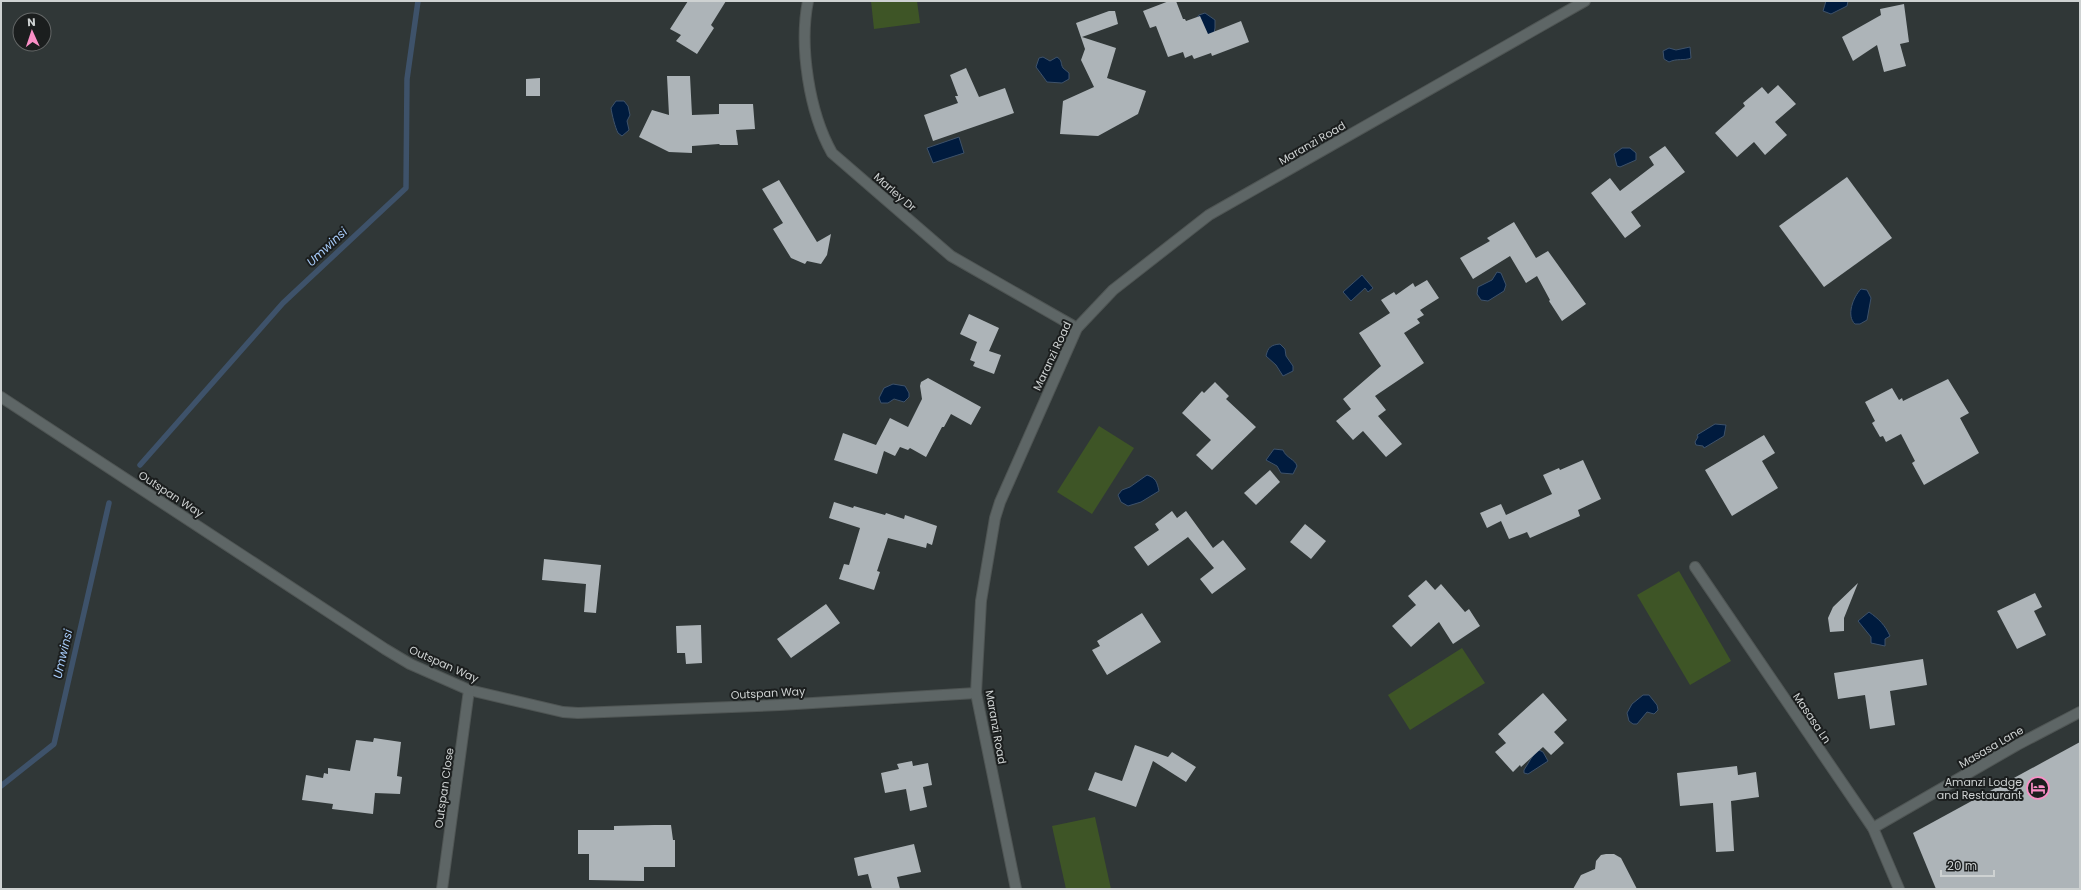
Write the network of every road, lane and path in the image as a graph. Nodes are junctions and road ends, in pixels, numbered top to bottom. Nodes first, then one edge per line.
1 (808, 1) edge
2 (1585, 1) edge
3 (1077, 328) junction
4 (1, 397) edge
5 (1695, 567) dead end
6 (469, 690) junction
7 (976, 693) junction
8 (2080, 712) edge
9 (1873, 828) junction
10 (442, 889) edge
11 (1016, 889) edge
12 (1899, 889) edge

1 - 3 street, Marley Dr
2 - 3 street, Maranzi Road
3 - 7 street, Maranzi Road
4 - 6 street, Outspan Way
5 - 9 street, Masasa Ln
6 - 7 street, Outspan Way
6 - 10 street, Outspan Close
7 - 11 street, Maranzi Road
8 - 9 street, Masasa Lane
9 - 12 street, Masasa Ln

